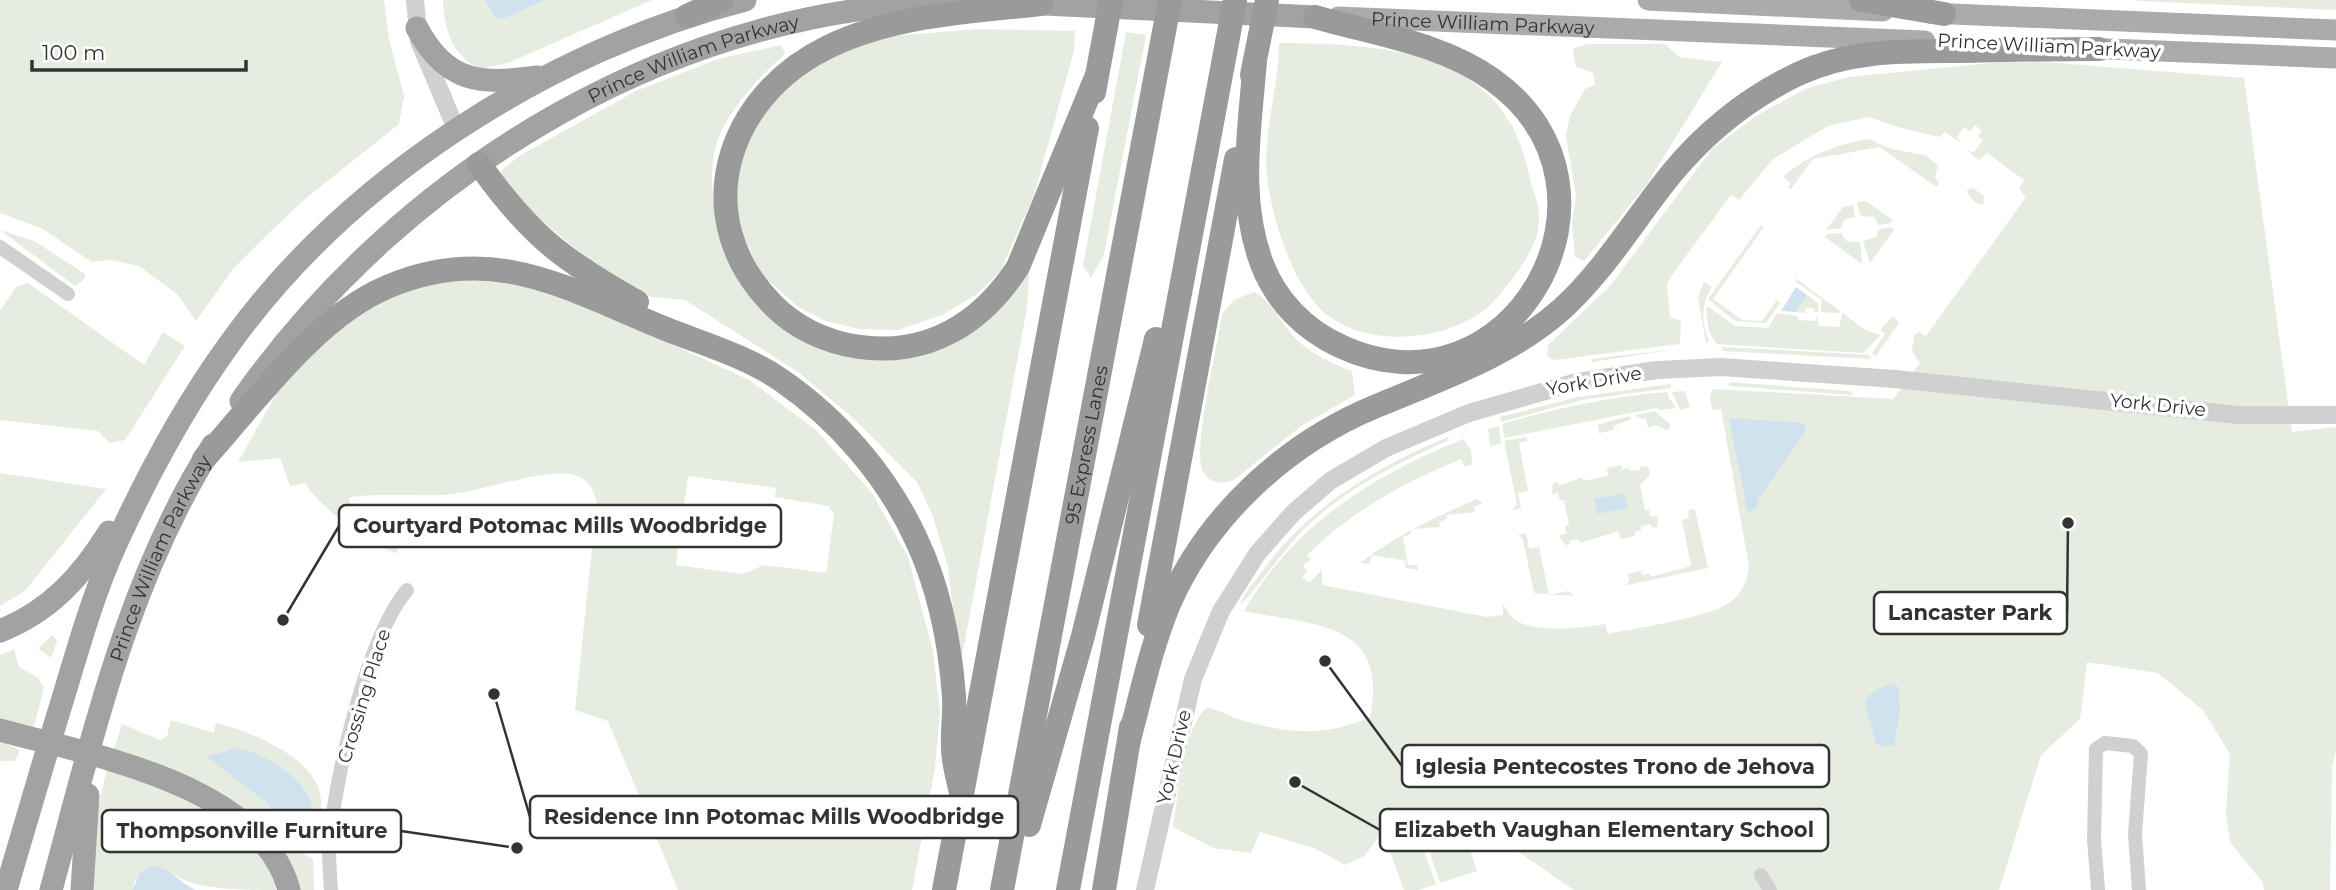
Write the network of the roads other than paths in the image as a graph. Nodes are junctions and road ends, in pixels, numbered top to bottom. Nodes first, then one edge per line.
1 (415, 0) edge
2 (722, 0) edge
3 (745, 0) edge
4 (1111, 0) edge
5 (1170, 0) edge
6 (1235, 0) edge
7 (1267, 0) edge
8 (1648, 0) edge
9 (1861, 0) edge
10 (1041, 4) junction
11 (1944, 13) junction
12 (687, 16) junction
13 (1315, 16) junction
14 (417, 29) junction
15 (2336, 30) edge
16 (2099, 49) junction
17 (2336, 58) edge
18 (1255, 60) junction
19 (1097, 75) junction
20 (547, 76) junction
21 (1219, 86) junction
22 (457, 131) junction
23 (479, 164) junction
24 (0, 247) edge
25 (68, 294) dead end
26 (739, 359) junction
27 (2336, 415) edge
28 (174, 429) junction
29 (204, 459) junction
30 (407, 590) dead end
31 (0, 631) edge
32 (4, 731) edge
33 (1129, 740) junction
34 (92, 741) junction
35 (961, 793) junction
36 (1761, 875) dead end
37 (6, 890) edge
38 (51, 890) edge
39 (82, 890) edge
40 (289, 890) edge
41 (331, 890) edge
42 (944, 890) edge
43 (1002, 890) edge
44 (1010, 890) edge
45 (1068, 890) edge
46 (1104, 890) edge
47 (1145, 890) edge
48 (1770, 890) edge
49 (2098, 890) edge
50 (2139, 890) edge

1 - 14 street
2 - 12 highway
3 - 12 highway, Prince William Parkway
4 - 19 highway
5 - 43 highway, 95 Express Lanes
6 - 21 highway
7 - 18 highway
8 - 11 main road, Prince William Parkway
9 - 11 highway
10 - 13 highway, Prince William Parkway
10 - 19 highway
10 - 23 highway, Prince William Parkway
11 - 15 main road, Prince William Parkway
12 - 20 highway, Prince William Parkway
13 - 16 main road, Prince William Parkway
13 - 18 highway
14 - 20 highway
14 - 22 street
16 - 17 main road, Prince William Parkway
16 - 33 highway
18 - 33 highway
19 - 35 highway
20 - 22 highway, Prince William Parkway
21 - 44 highway
21 - 45 highway
22 - 23 highway
22 - 28 highway, Prince William Parkway
23 - 26 highway
23 - 29 highway, Prince William Parkway
24 - 25 street
26 - 29 highway
26 - 35 highway
27 - 47 street, York Drive
28 - 31 highway
28 - 37 highway, Prince William Parkway
29 - 34 highway, Prince William Parkway
30 - 41 street, Crossing Place
32 - 40 highway
33 - 46 highway
34 - 38 highway, Prince William Parkway
34 - 39 highway
35 - 42 highway
36 - 48 street
49 - 50 street

